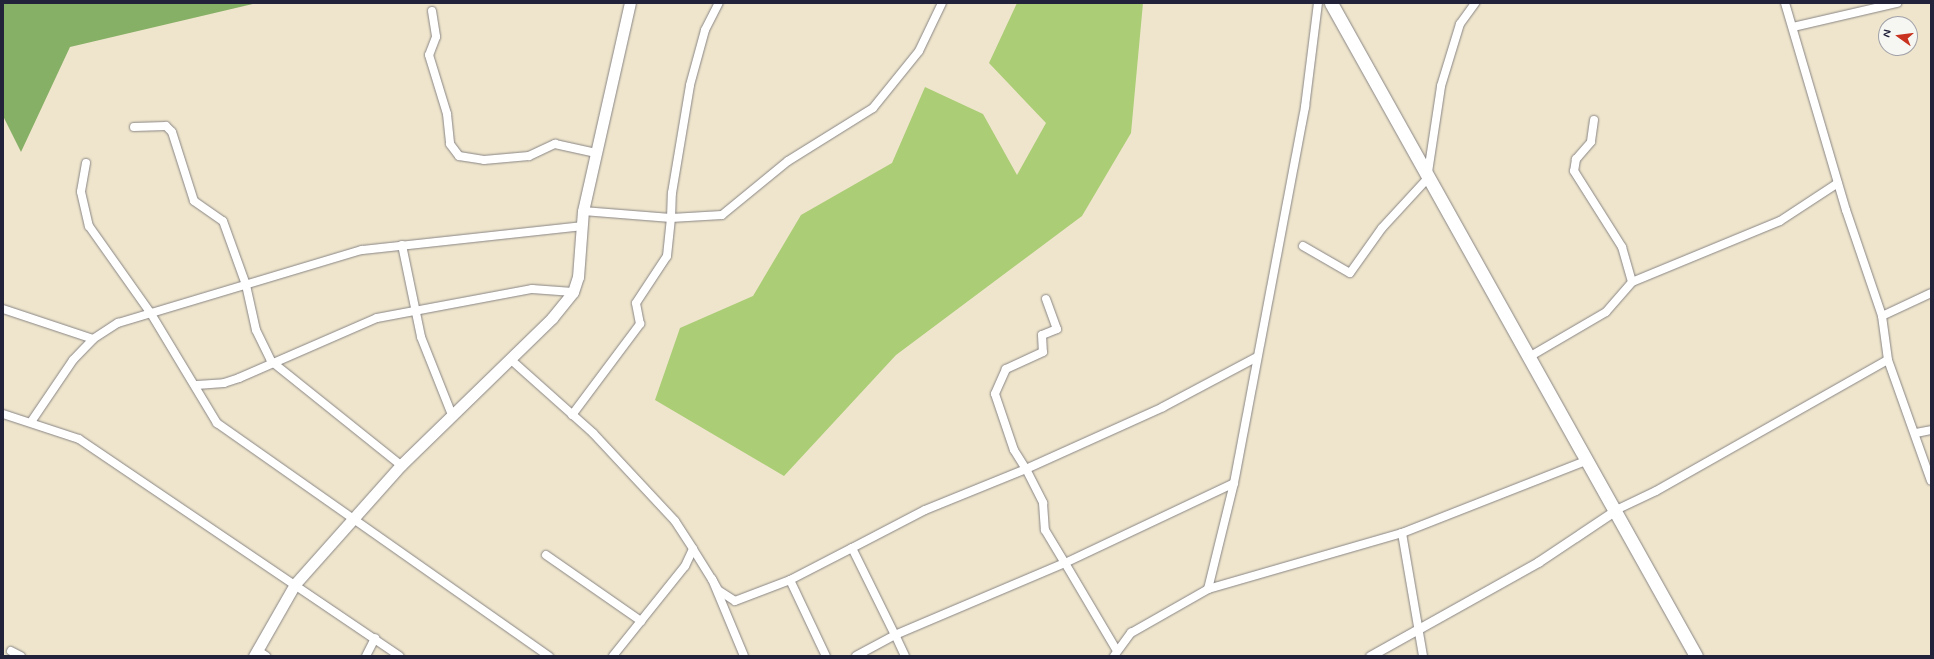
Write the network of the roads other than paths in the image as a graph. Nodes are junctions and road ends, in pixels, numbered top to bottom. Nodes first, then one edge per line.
1 (630, 3) edge
2 (719, 3) edge
3 (942, 3) edge
4 (1318, 3) edge
5 (1331, 3) edge
6 (1475, 3) edge
7 (1785, 3) edge
8 (1898, 3) edge
9 (432, 11) dead end
10 (1793, 27) junction
11 (1594, 120) dead end
12 (134, 127) dead end
13 (596, 154) junction
14 (86, 163) dead end
15 (1427, 179) junction
16 (1838, 183) junction
17 (583, 211) junction
18 (671, 218) junction
19 (582, 226) junction
20 (402, 245) junction
21 (1303, 246) dead end
22 (1632, 282) junction
23 (246, 285) junction
24 (573, 292) junction
25 (1931, 293) edge
26 (1046, 299) dead end
27 (3, 309) edge
28 (414, 311) junction
29 (150, 312) junction
30 (1882, 316) junction
31 (93, 339) junction
32 (1257, 357) junction
33 (1529, 357) junction
34 (510, 359) junction
35 (1888, 360) junction
36 (271, 361) junction
37 (197, 385) junction
38 (3, 414) edge
39 (452, 415) junction
40 (572, 415) junction
41 (31, 422) junction
42 (1931, 430) edge
43 (1916, 432) junction
44 (1588, 460) junction
45 (401, 465) junction
46 (1026, 468) junction
47 (1931, 481) edge
48 (1234, 483) junction
49 (1616, 510) junction
50 (354, 518) junction
51 (1402, 533) junction
52 (852, 548) junction
53 (693, 549) junction
54 (546, 555) dead end
55 (1065, 563) junction
56 (712, 579) junction
57 (790, 580) junction
58 (295, 584) junction
59 (1208, 589) junction
60 (641, 621) junction
61 (1417, 630) junction
62 (895, 635) junction
63 (375, 638) junction
64 (11, 651) dead end
65 (1115, 653) edge
66 (259, 654) edge
67 (21, 656) edge
68 (366, 656) edge
69 (400, 656) edge
70 (549, 656) edge
71 (613, 656) edge
72 (744, 656) edge
73 (826, 656) edge
74 (856, 656) edge
75 (905, 656) edge
76 (1370, 656) edge
77 (1423, 656) edge
78 (1696, 656) edge

1 - 13 main road
2 - 18 street
3 - 18 street
4 - 32 street
5 - 15 highway
6 - 15 street
7 - 10 street
8 - 10 street
9 - 13 street
10 - 16 street
11 - 22 street
12 - 23 street
13 - 17 main road
14 - 29 street
15 - 21 street
15 - 33 highway
16 - 22 street
16 - 30 street
17 - 18 street
17 - 19 main road
18 - 40 street
19 - 20 street
19 - 24 main road
20 - 23 street
20 - 28 street
22 - 33 street
23 - 29 street
23 - 36 street
24 - 28 street
24 - 34 main road
25 - 30 street
26 - 46 street
27 - 31 street
28 - 36 street
28 - 39 street
29 - 31 street
29 - 37 street
30 - 35 street
31 - 41 street
32 - 46 street
32 - 48 street
33 - 44 highway
34 - 39 main road
34 - 40 street
35 - 43 street
35 - 49 street
36 - 37 street
36 - 45 street
37 - 50 street
38 - 41 street
39 - 45 main road
40 - 53 street
41 - 58 street
42 - 43 street
43 - 47 street
44 - 49 highway
44 - 51 street
45 - 50 main road
46 - 52 street
46 - 55 street
48 - 55 street
48 - 59 street
49 - 61 street
49 - 78 highway
50 - 58 main road
50 - 70 street
51 - 59 street
51 - 61 street
52 - 57 street
52 - 62 street
53 - 56 street
53 - 60 street
54 - 60 street
55 - 62 street
55 - 65 street
56 - 57 street
56 - 72 street
57 - 73 street
58 - 63 street
58 - 66 main road
59 - 65 street
60 - 71 street
61 - 76 street
61 - 77 street
62 - 74 street
62 - 75 street
63 - 68 street
63 - 69 street
64 - 67 street

